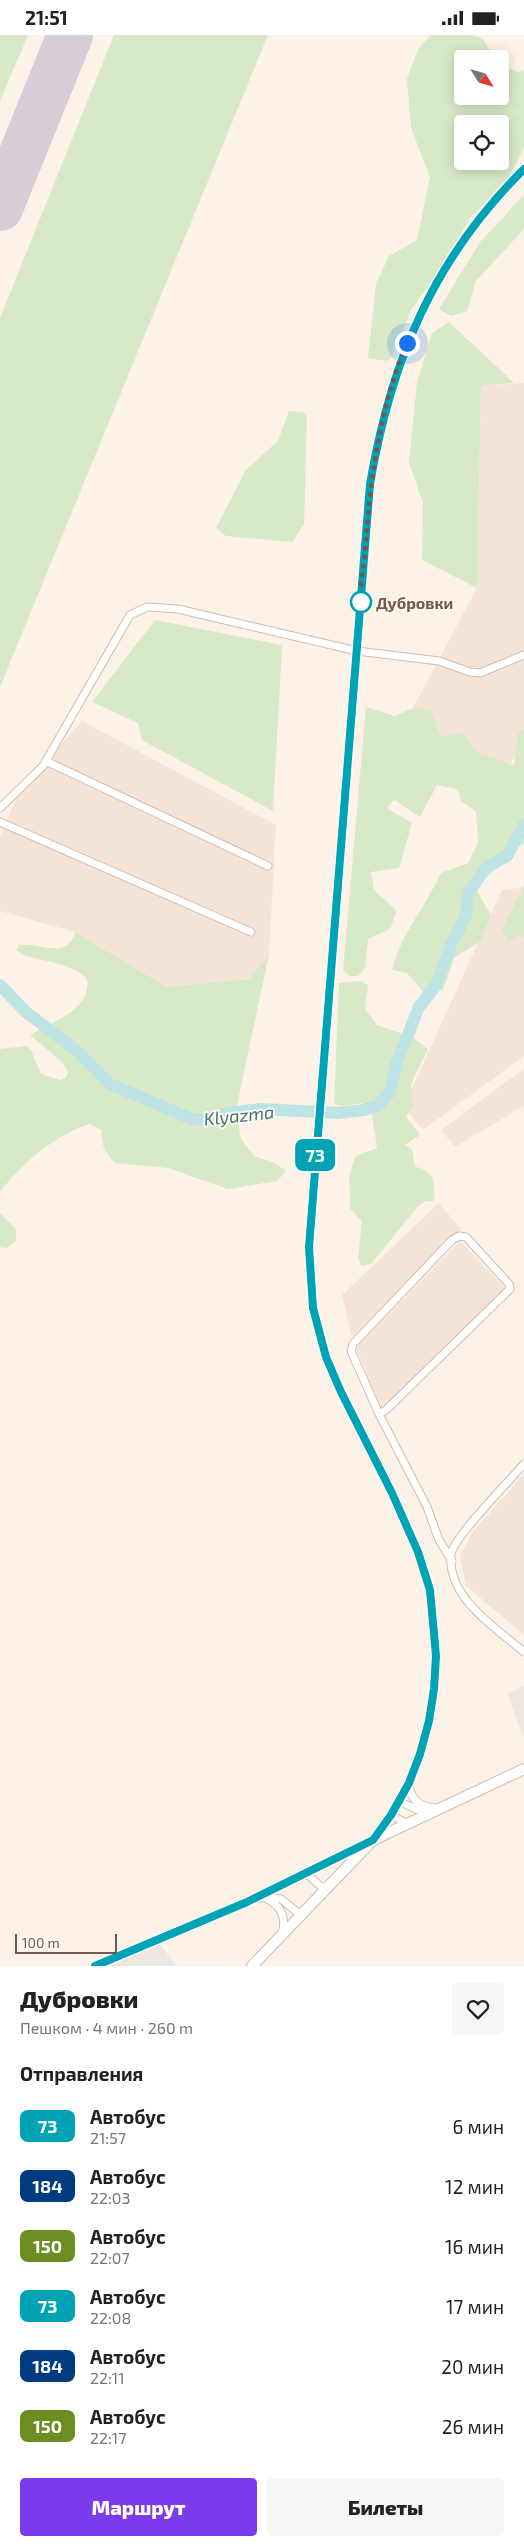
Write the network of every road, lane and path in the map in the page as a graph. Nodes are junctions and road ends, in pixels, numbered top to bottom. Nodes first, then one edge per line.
1 (524, 169) edge
2 (357, 651) junction
3 (524, 655) edge
4 (46, 761) junction
5 (0, 808) edge
6 (0, 822) edge
7 (268, 866) dead end
8 (252, 932) dead end
9 (379, 1414) junction
10 (524, 1464) edge
11 (452, 1561) junction
12 (524, 1652) edge
13 (524, 1769) edge
14 (409, 1783) junction
15 (399, 1801) junction
16 (427, 1808) junction
17 (441, 1808) junction
18 (391, 1815) junction
19 (406, 1823) junction
20 (373, 1840) junction
21 (299, 1876) junction
22 (325, 1890) junction
23 (264, 1897) junction
24 (247, 1902) junction
25 (301, 1915) junction
26 (282, 1935) junction
27 (95, 1966) edge
28 (252, 1966) edge

1 - 2 street
2 - 3 street
2 - 4 street
2 - 14 street
4 - 5 street
4 - 7 street
6 - 8 street
9 - 9 street
9 - 11 street
10 - 11 street
11 - 12 street
13 - 17 street
14 - 15 street
14 - 16 street
15 - 16 street
15 - 18 street
16 - 17 street
17 - 19 street
18 - 19 street
18 - 20 street
19 - 20 street
20 - 21 street
20 - 22 street
21 - 22 street
21 - 24 street
22 - 25 street
23 - 24 street
23 - 25 street
23 - 26 street
24 - 27 street
25 - 26 street
26 - 28 street

